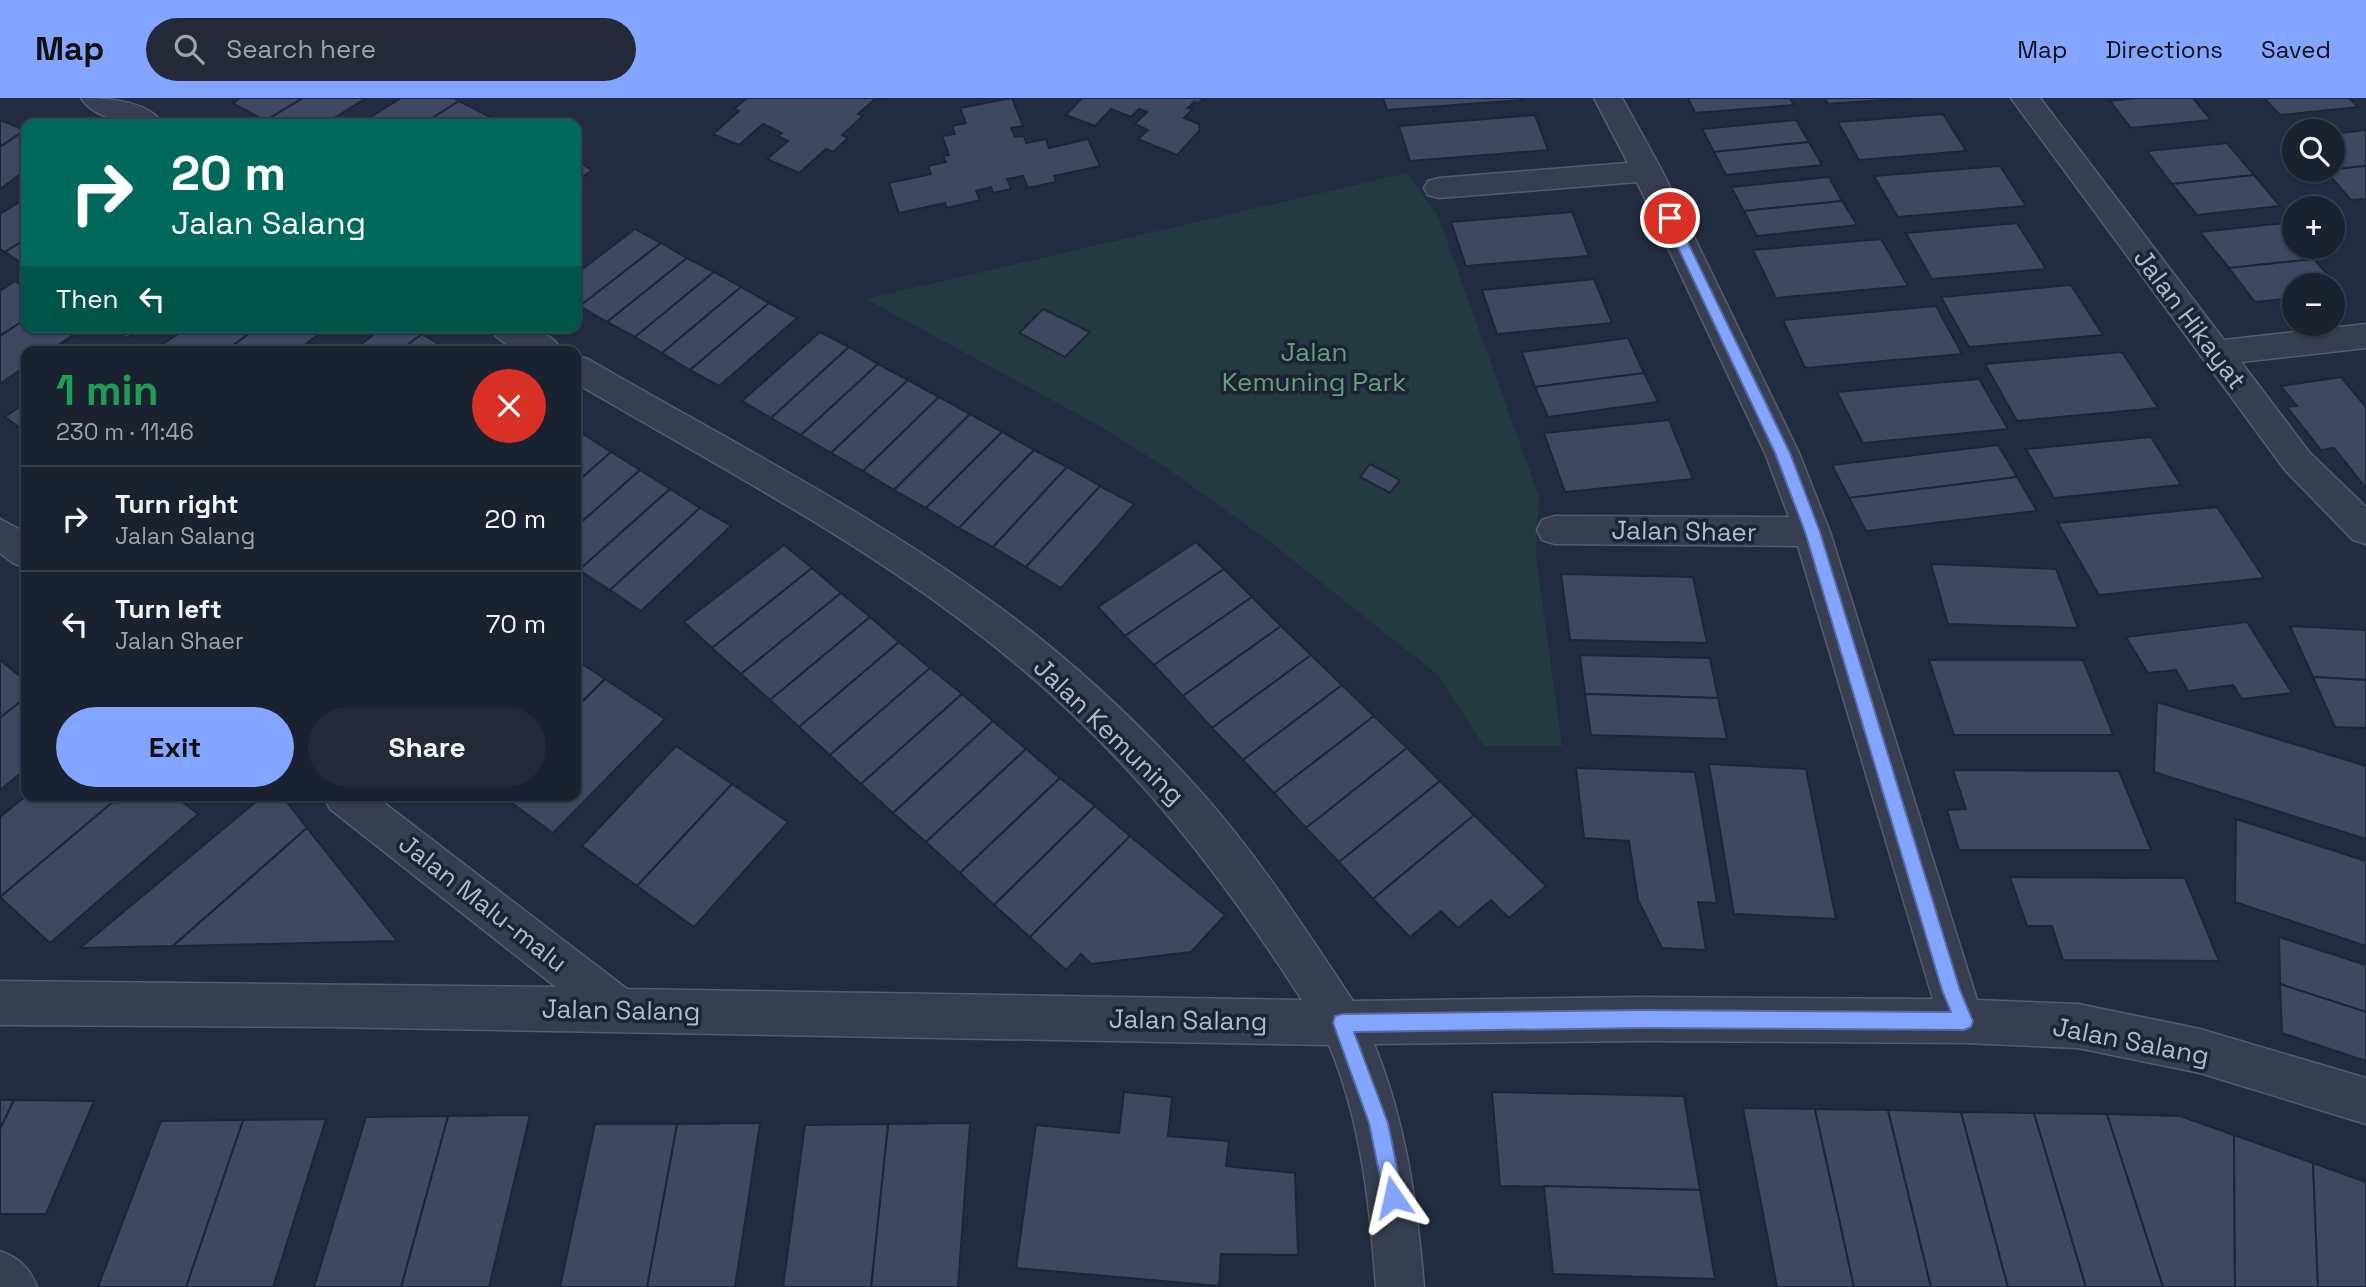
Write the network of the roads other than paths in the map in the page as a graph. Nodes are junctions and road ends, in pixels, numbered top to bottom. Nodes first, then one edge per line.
1 (95, 98) edge
2 (1608, 98) edge
3 (2025, 98) edge
4 (139, 119) edge
5 (1647, 171) junction
6 (1439, 188) dead end
7 (515, 333) edge
8 (2366, 336) edge
9 (537, 346) edge
10 (2214, 353) junction
11 (581, 372) edge
12 (1555, 530) dead end
13 (2366, 530) edge
14 (1812, 532) junction
15 (0, 533) edge
16 (21, 549) edge
17 (350, 801) edge
18 (0, 1003) edge
19 (621, 1011) junction
20 (1964, 1021) junction
21 (1342, 1023) junction
22 (2366, 1101) edge
23 (0, 1275) edge
24 (13, 1287) edge
25 (1400, 1287) edge

1 - 4 street
2 - 5 street
3 - 10 street, Jalan Hikayat
5 - 6 street
5 - 14 street
7 - 9 street
8 - 10 street
10 - 13 street, Jalan Hikayat
11 - 21 street, Jalan Kemuning
12 - 14 street, Jalan Shaer
14 - 20 street
15 - 16 street
17 - 19 street, Jalan Malu-malu
18 - 19 street, Jalan Salang
19 - 21 street, Jalan Salang
20 - 21 street, Jalan Salang
20 - 22 street, Jalan Salang
21 - 25 street, Jalan Kemuning
23 - 24 street

